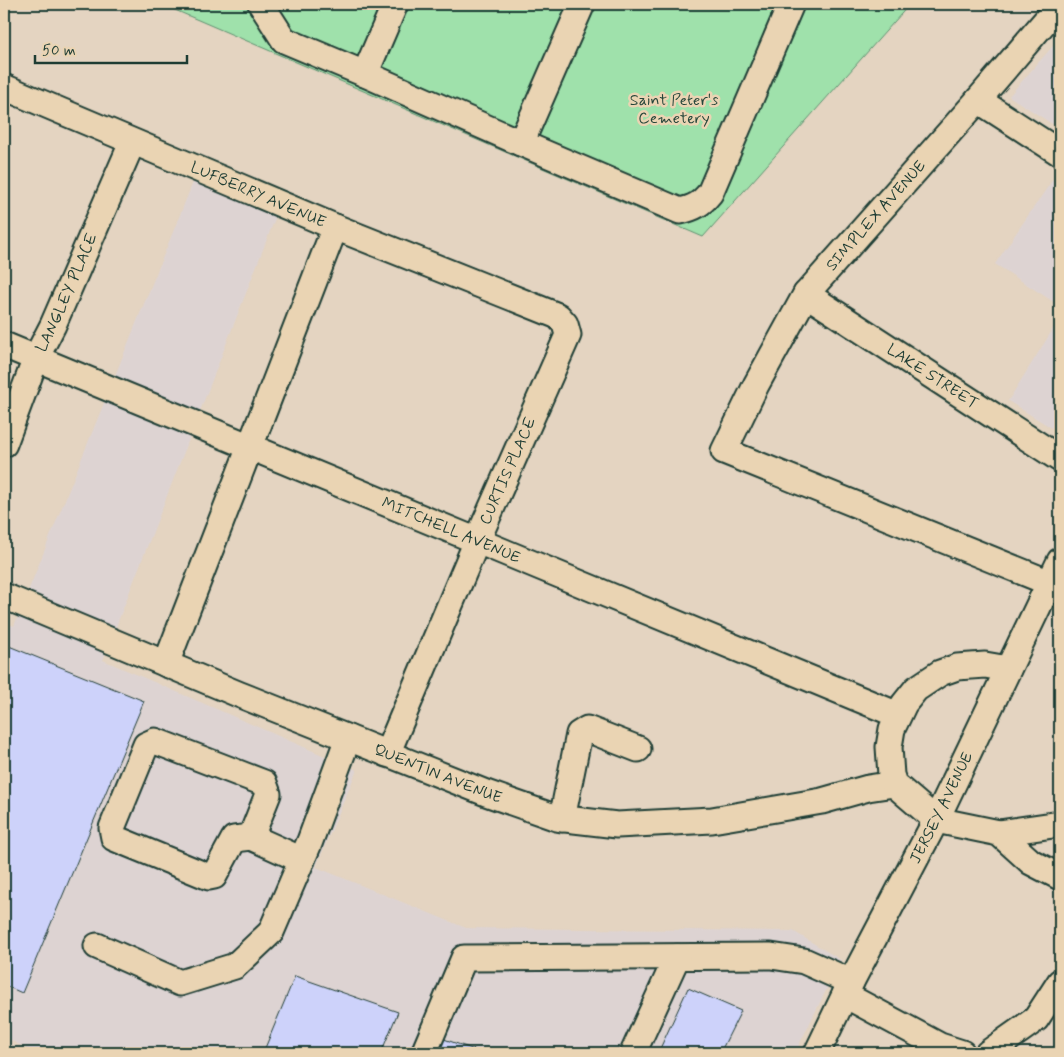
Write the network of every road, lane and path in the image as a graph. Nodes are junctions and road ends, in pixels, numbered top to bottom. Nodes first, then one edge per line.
1 (261, 4) edge
2 (395, 4) edge
3 (582, 4) edge
4 (791, 4) edge
5 (1056, 17) edge
6 (365, 74) junction
7 (4, 87) edge
8 (978, 100) junction
9 (132, 142) junction
10 (521, 143) junction
11 (1060, 153) edge
12 (335, 227) junction
13 (806, 294) junction
14 (515, 299) joint
15 (4, 345) edge
16 (36, 358) junction
17 (4, 444) edge
18 (250, 447) junction
19 (1060, 459) edge
20 (477, 541) junction
21 (1055, 572) edge
22 (4, 596) edge
23 (166, 664) junction
24 (1008, 669) junction
25 (898, 715) junction
26 (348, 738) junction
27 (638, 749) dead end
28 (387, 754) junction
29 (894, 784) junction
30 (562, 819) junction
31 (936, 820) junction
32 (1060, 824) edge
33 (999, 833) junction
34 (251, 837) junction
35 (302, 860) junction
36 (1060, 877) edge
37 (97, 946) dead end
38 (677, 957) junction
39 (1060, 982) edge
40 (848, 988) junction
41 (424, 1053) edge
42 (633, 1053) edge
43 (817, 1053) edge
44 (962, 1053) edge
45 (988, 1053) edge

1 - 6 street
2 - 6 street
3 - 10 street
4 - 10 street
5 - 8 street, SIMPLEX AVENUE
6 - 10 street
7 - 9 street, LUFBERRY AVENUE
8 - 11 street
8 - 13 street, SIMPLEX AVENUE
9 - 12 street, LUFBERRY AVENUE
9 - 16 street, LANGLEY PLACE
12 - 14 street, LUFBERRY AVENUE
12 - 18 street
13 - 19 street, LAKE STREET
13 - 21 street, SIMPLEX AVENUE
14 - 20 street, CURTIS PLACE
15 - 16 street, MITCHELL AVENUE
16 - 17 street, LANGLEY PLACE
16 - 18 street, MITCHELL AVENUE
18 - 20 street, MITCHELL AVENUE
18 - 23 street
20 - 25 street, MITCHELL AVENUE
20 - 28 street, CURTIS PLACE
21 - 24 street, JERSEY AVENUE
22 - 23 street, QUENTIN AVENUE
23 - 26 street, QUENTIN AVENUE
24 - 25 street
24 - 31 street, JERSEY AVENUE
25 - 29 street
26 - 28 street, QUENTIN AVENUE
26 - 35 street
27 - 30 street
28 - 30 street, QUENTIN AVENUE
29 - 30 street, QUENTIN AVENUE
29 - 31 street
31 - 33 street
31 - 40 street, JERSEY AVENUE
32 - 33 street
33 - 36 street
34 - 34 street
34 - 35 street
35 - 37 street
38 - 40 street
38 - 41 street
38 - 42 street
39 - 45 street
40 - 43 street, JERSEY AVENUE
40 - 44 street

